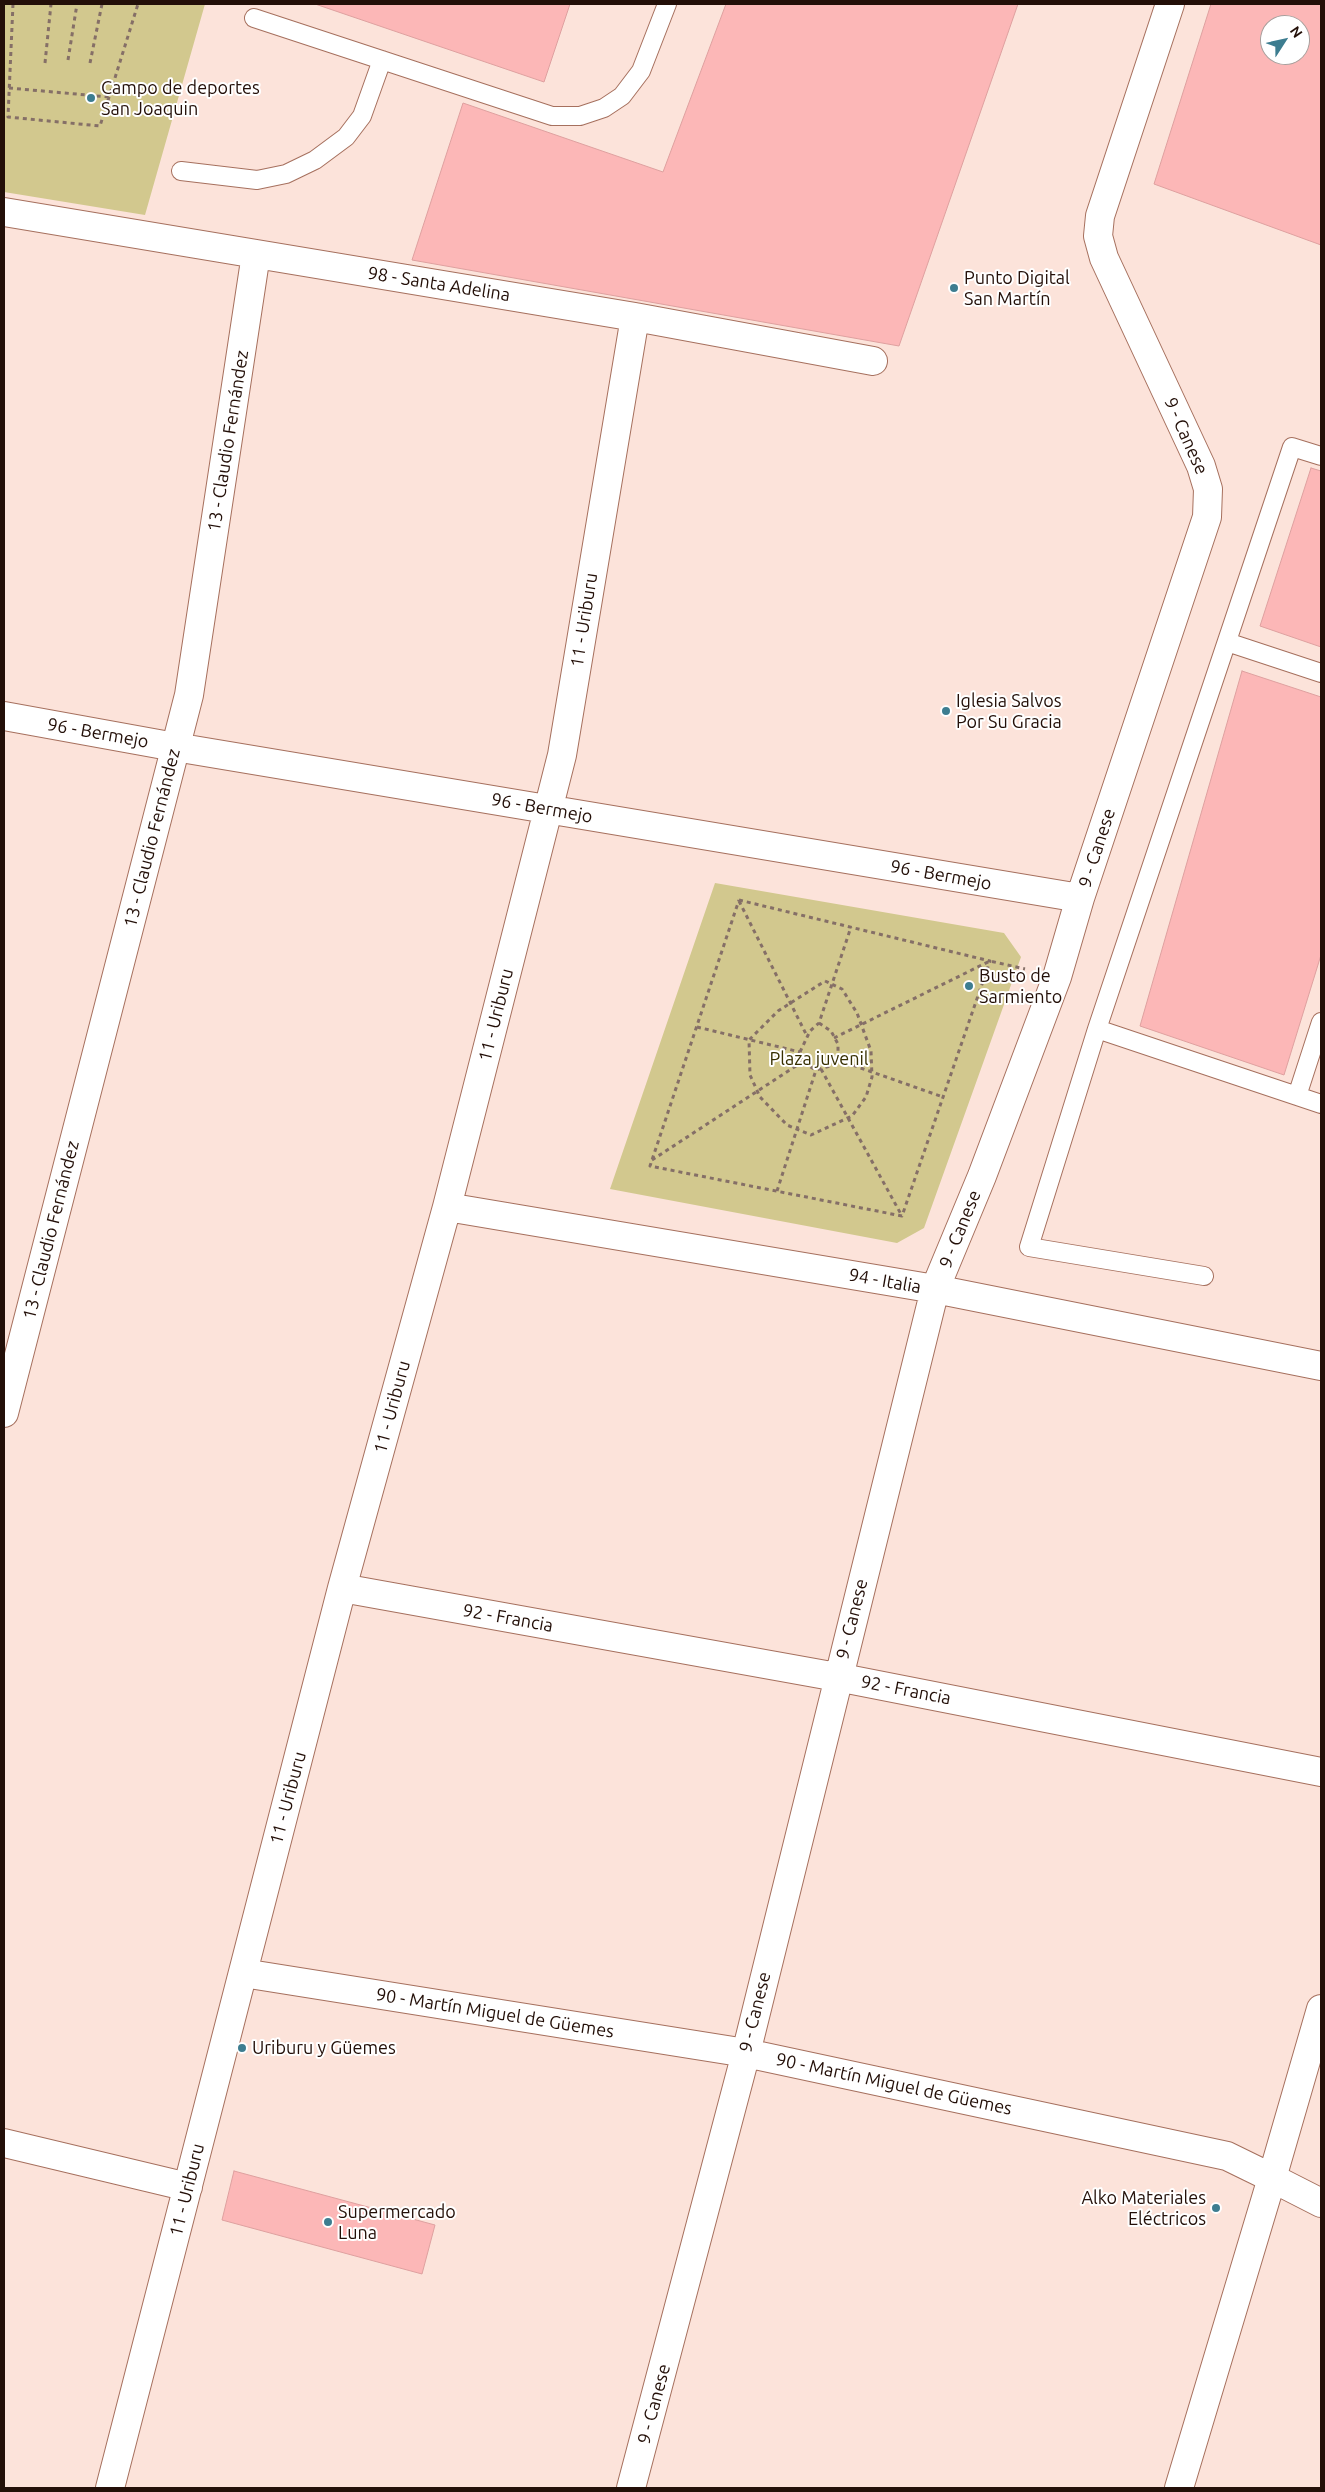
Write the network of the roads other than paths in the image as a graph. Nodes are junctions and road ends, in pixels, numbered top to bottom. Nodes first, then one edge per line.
1 (667, 4) edge
2 (1170, 4) edge
3 (254, 18) dead end
4 (382, 60) junction
5 (181, 171) dead end
6 (4, 212) edge
7 (256, 254) junction
8 (634, 317) junction
9 (873, 361) dead end
10 (1321, 456) edge
11 (1227, 642) junction
12 (1321, 673) edge
13 (4, 716) edge
14 (175, 747) junction
15 (548, 809) junction
16 (1080, 898) junction
17 (1321, 1022) edge
18 (1098, 1029) junction
19 (1297, 1096) junction
20 (1321, 1104) edge
21 (447, 1207) junction
22 (1204, 1276) dead end
23 (935, 1289) junction
24 (1321, 1366) edge
25 (4, 1413) edge
26 (342, 1588) junction
27 (837, 1677) junction
28 (1321, 1772) edge
29 (243, 1973) junction
30 (1321, 2009) edge
31 (746, 2052) junction
32 (4, 2143) edge
33 (1272, 2178) junction
34 (188, 2187) junction
35 (1321, 2203) edge
36 (110, 2488) edge
37 (632, 2488) edge
38 (1179, 2488) edge

1 - 4 lane
2 - 16 street, 9 - Canese
3 - 4 lane
4 - 5 lane
6 - 7 street, 98 - Santa Adelina
7 - 8 street, 98 - Santa Adelina
7 - 14 street, 13 - Claudio Fernández
8 - 9 street, 98 - Santa Adelina
8 - 15 street, 11 - Uriburu
10 - 11 lane
11 - 12 lane
11 - 18 lane
13 - 14 street, 96 - Bermejo
14 - 15 street, 96 - Bermejo
14 - 25 street, 13 - Claudio Fernández
15 - 16 street, 96 - Bermejo
15 - 21 street, 11 - Uriburu
16 - 23 street, 9 - Canese
17 - 19 lane
18 - 19 lane
18 - 22 lane
19 - 20 lane
21 - 23 street, 94 - Italia
21 - 26 street, 11 - Uriburu
23 - 24 street, 94 - Italia
23 - 27 street, 9 - Canese
26 - 27 street, 92 - Francia
26 - 29 street, 11 - Uriburu
27 - 28 street, 92 - Francia
27 - 31 street, 9 - Canese
29 - 31 street, 90 - Martín Miguel de Güemes
29 - 34 street, 11 - Uriburu
30 - 33 street
31 - 33 street, 90 - Martín Miguel de Güemes
31 - 37 street, 9 - Canese
32 - 34 street
33 - 35 street, 90 - Martín Miguel de Güemes
33 - 38 street
34 - 36 street, 11 - Uriburu

